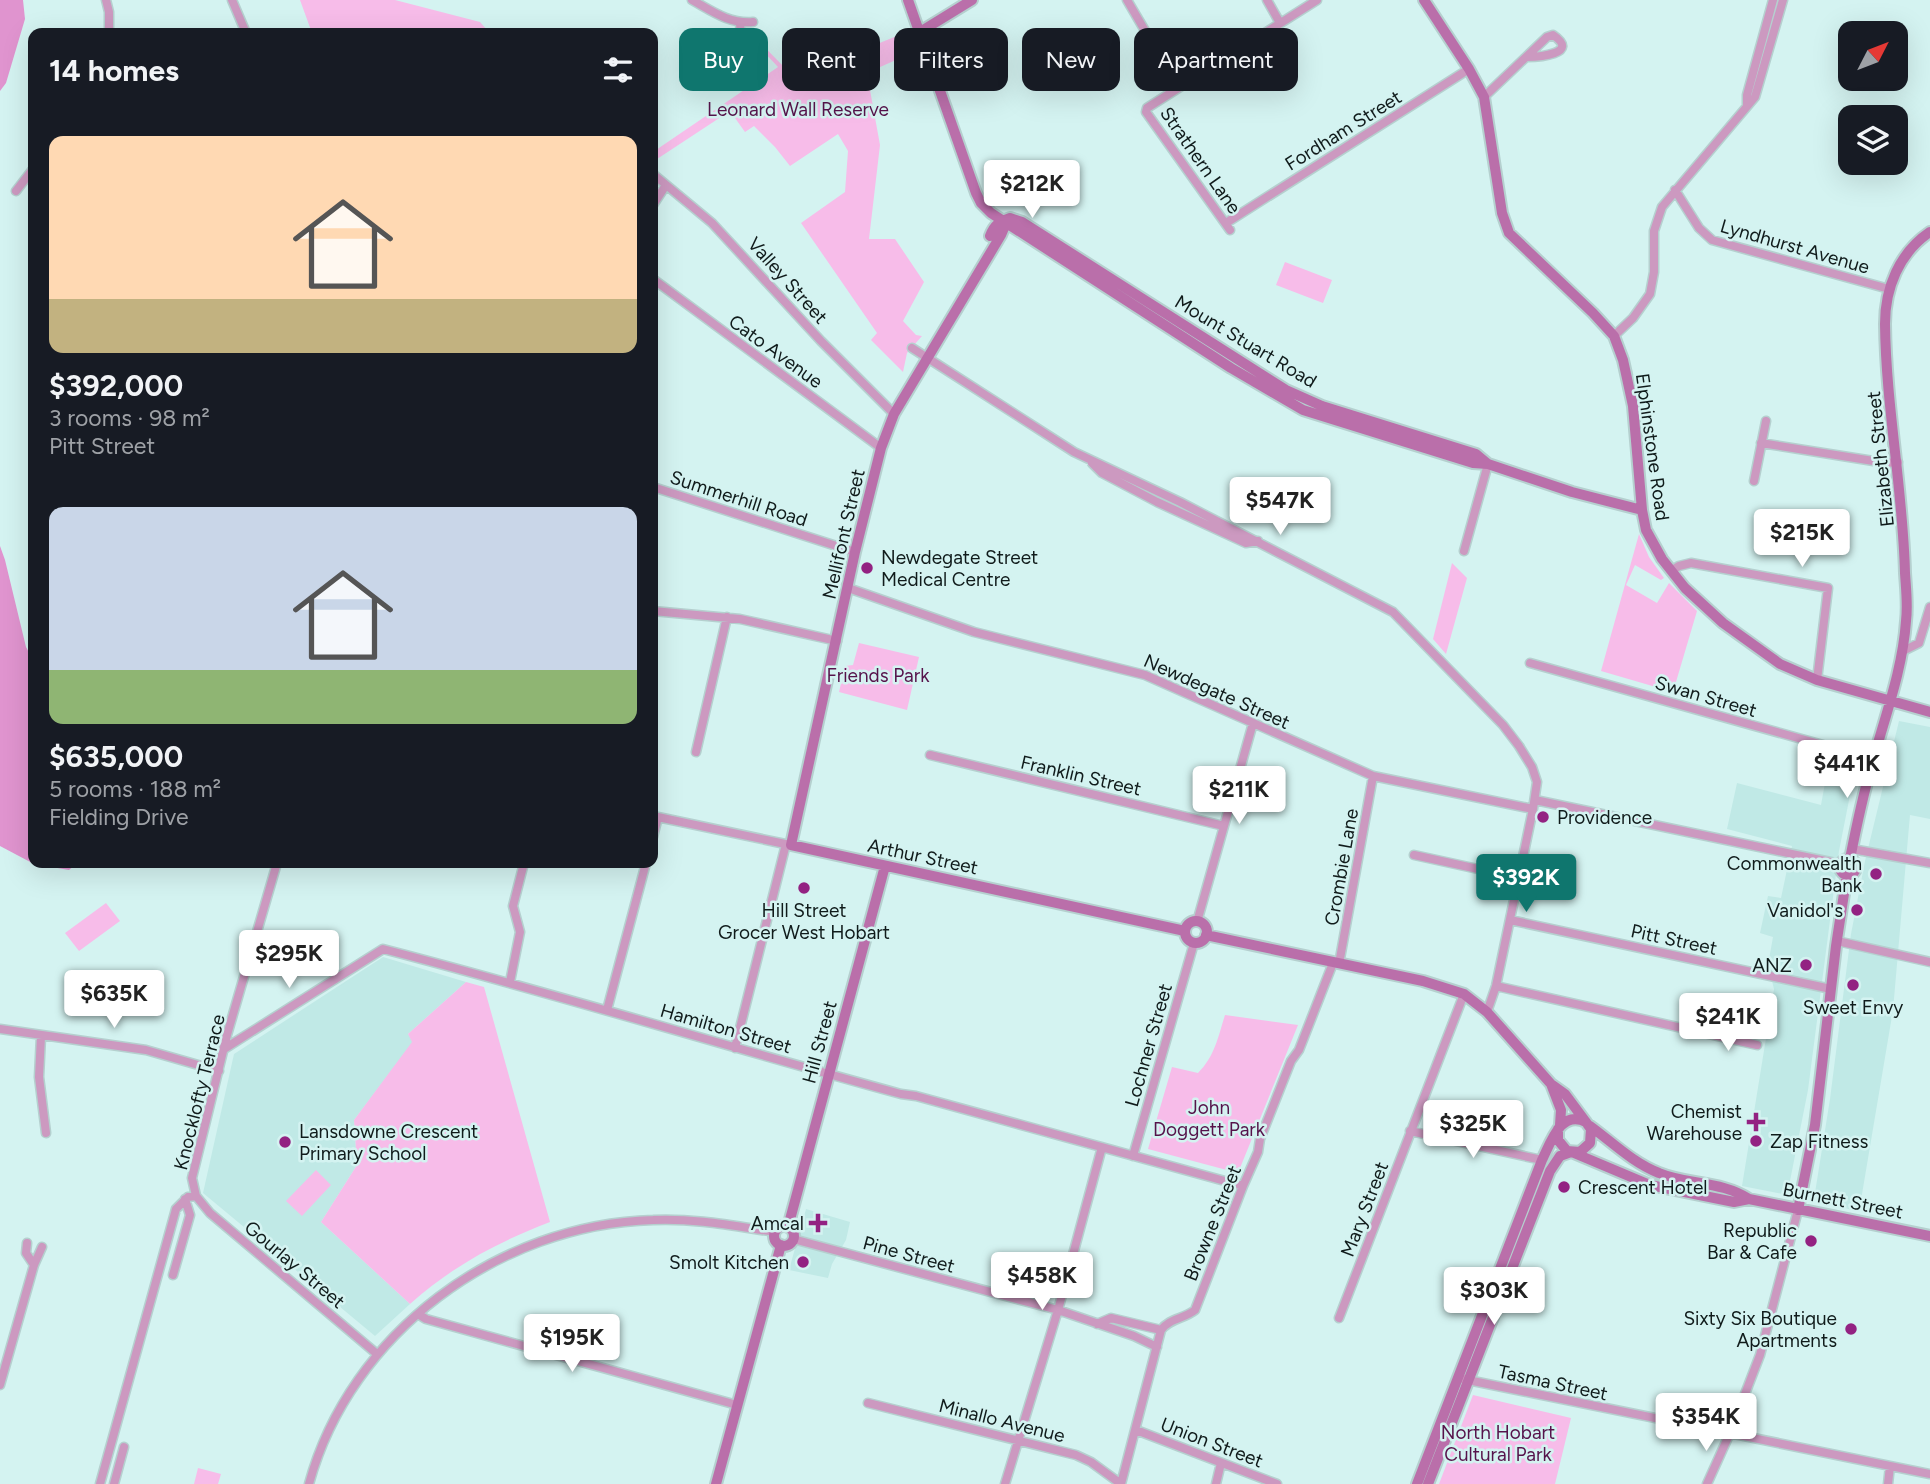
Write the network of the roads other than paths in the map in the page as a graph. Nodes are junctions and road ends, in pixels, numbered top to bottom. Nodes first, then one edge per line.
1 (106, 0) edge
2 (232, 0) edge
3 (692, 0) edge
4 (908, 0) edge
5 (972, 0) edge
6 (1127, 0) edge
7 (1267, 0) edge
8 (1317, 0) edge
9 (1423, 0) edge
10 (1773, 0) edge
11 (1783, 0) edge
12 (753, 22) dead end
13 (740, 23) junction
14 (1280, 23) junction
15 (109, 28) edge
16 (244, 28) edge
17 (740, 28) edge
18 (918, 28) edge
19 (926, 28) edge
20 (1143, 28) edge
21 (1272, 28) edge
22 (1527, 57) dead end
23 (1469, 69) junction
24 (941, 91) edge
25 (1172, 91) edge
26 (1484, 97) junction
27 (1747, 105) junction
28 (28, 175) edge
29 (658, 178) edge
30 (666, 185) junction
31 (1675, 190) junction
32 (16, 191) dead end
33 (658, 197) edge
34 (981, 203) junction
35 (1002, 220) junction
36 (1228, 226) joint
37 (1930, 233) edge
38 (990, 236) junction
39 (989, 253) junction
40 (658, 283) edge
41 (1889, 289) junction
42 (1614, 336) junction
43 (912, 348) dead end
44 (928, 359) junction
45 (894, 414) junction
46 (1766, 421) dead end
47 (1761, 443) junction
48 (881, 448) junction
49 (1898, 462) junction
50 (1488, 464) junction
51 (1754, 481) dead end
52 (658, 489) edge
53 (1643, 510) junction
54 (1464, 551) dead end
55 (855, 552) junction
56 (1671, 571) junction
57 (848, 588) junction
58 (1930, 607) edge
59 (658, 611) edge
60 (727, 617) junction
61 (837, 641) junction
62 (1903, 651) junction
63 (1530, 663) dead end
64 (1817, 680) junction
65 (1890, 702) junction
66 (1930, 712) edge
67 (1252, 723) junction
68 (696, 752) dead end
69 (930, 755) dead end
70 (1873, 759) junction
71 (1373, 776) junction
72 (1534, 805) junction
73 (658, 817) edge
74 (1224, 826) junction
75 (789, 845) junction
76 (1414, 855) dead end
77 (1847, 857) junction
78 (1930, 863) edge
79 (885, 866) junction
80 (276, 868) edge
81 (523, 868) edge
82 (645, 868) edge
83 (1519, 878) junction
84 (1510, 920) junction
85 (1197, 922) junction
86 (1185, 931) junction
87 (1206, 935) junction
88 (1837, 941) junction
89 (1194, 943) junction
90 (1930, 962) edge
91 (1336, 963) junction
92 (510, 982) junction
93 (1496, 986) junction
94 (1831, 989) junction
95 (1464, 994) junction
96 (607, 1010) junction
97 (1487, 1012) junction
98 (0, 1029) edge
99 (41, 1036) junction
100 (1757, 1045) dead end
101 (735, 1048) junction
102 (224, 1049) junction
103 (219, 1071) junction
104 (828, 1073) junction
105 (1551, 1084) junction
106 (1587, 1123) junction
107 (1559, 1127) junction
108 (1410, 1131) junction
109 (46, 1133) dead end
110 (1102, 1147) junction
111 (1572, 1153) junction
112 (1133, 1156) junction
113 (1542, 1160) junction
114 (1243, 1186) junction
115 (196, 1196) junction
116 (185, 1199) junction
117 (1749, 1199) junction
118 (1798, 1210) junction
119 (788, 1227) junction
120 (775, 1233) junction
121 (1930, 1236) edge
122 (793, 1239) junction
123 (27, 1243) dead end
124 (781, 1245) junction
125 (42, 1247) dead end
126 (34, 1265) junction
127 (173, 1275) dead end
128 (1058, 1310) junction
129 (418, 1314) junction
130 (1339, 1318) dead end
131 (1097, 1324) junction
132 (1161, 1330) junction
133 (1157, 1347) junction
134 (377, 1354) junction
135 (1463, 1379) junction
136 (0, 1385) edge
137 (868, 1403) dead end
138 (737, 1405) junction
139 (1136, 1430) junction
140 (1730, 1433) junction
141 (1018, 1439) junction
142 (124, 1447) dead end
143 (1221, 1463) junction
144 (1890, 1466) junction
145 (1930, 1474) edge
146 (100, 1484) edge
147 (114, 1484) edge
148 (309, 1484) edge
149 (716, 1484) edge
150 (1005, 1484) edge
151 (1121, 1484) edge
152 (1216, 1484) edge
153 (1277, 1484) edge
154 (1417, 1484) edge
155 (1429, 1484) edge
156 (1707, 1484) edge
157 (1888, 1484) edge

1 - 15 street
2 - 16 street
3 - 13 street
4 - 18 street
5 - 19 street
6 - 20 street
7 - 14 street
8 - 14 street
9 - 23 street, Elphinstone Road
10 - 27 street
11 - 27 street
12 - 13 street
13 - 17 street
14 - 21 street
22 - 26 street
23 - 26 street, Elphinstone Road
23 - 36 street, Fordham Street
24 - 34 street
25 - 36 street, Strathern Lane
26 - 42 street, Elphinstone Road
27 - 31 street
28 - 32 street
29 - 30 street, Valley Street
30 - 33 street
30 - 45 street, Valley Street
31 - 41 street, Lyndhurst Avenue
31 - 42 street
34 - 35 street, Mount Stuart Road
34 - 38 street, Mellifont Street
35 - 38 street
35 - 39 street, Mellifont Street
35 - 50 street, Mount Stuart Road
37 - 41 street, Elizabeth Street
38 - 39 street, Mellifont Street
39 - 44 street, Mellifont Street
40 - 48 street, Cato Avenue
41 - 49 street, Elizabeth Street
42 - 53 street, Elphinstone Road
43 - 44 street
44 - 45 street, Mellifont Street
44 - 72 street
45 - 48 street, Mellifont Street
46 - 47 street
47 - 49 street
47 - 51 street
48 - 55 street, Mellifont Street
49 - 62 street, Elizabeth Street
50 - 53 street, Mount Stuart Road
50 - 54 street
52 - 55 street, Summerhill Road
53 - 56 street, Elphinstone Road
55 - 57 street, Mellifont Street
56 - 64 street, Elphinstone Road
56 - 64 street
57 - 61 street, Mellifont Street
57 - 67 street, Newdegate Street
58 - 62 street
59 - 60 street
60 - 61 street
60 - 68 street
61 - 75 street, Mellifont Street
62 - 65 street, Elizabeth Street
63 - 70 street, Swan Street
64 - 65 street, Elphinstone Road
65 - 66 street, Elphinstone Road
65 - 70 street, Elizabeth Street
67 - 71 street, Newdegate Street
67 - 74 street
69 - 74 street, Franklin Street
70 - 77 street, Elizabeth Street
71 - 72 street, Newdegate Street
71 - 91 street, Crombie Lane
72 - 77 street, Newdegate Street
72 - 83 street
73 - 75 street, Arthur Street
74 - 85 street
75 - 79 street, Arthur Street
75 - 101 street
76 - 83 street
77 - 78 street, Newdegate Street
77 - 88 street, Elizabeth Street
79 - 86 street, Arthur Street
79 - 104 street, Hill Street
80 - 102 street, Knocklofty Terrace
81 - 92 street
82 - 96 street
83 - 84 street
84 - 93 street
84 - 94 street, Pitt Street
85 - 86 street
85 - 87 street
86 - 89 street
87 - 89 street
87 - 91 street
88 - 90 street
88 - 94 street
89 - 112 street, Lochner Street
91 - 95 street
91 - 114 street, Browne Street
92 - 96 street, Hamilton Street
92 - 102 street, Hamilton Street
93 - 97 street
93 - 100 street
94 - 118 street
95 - 97 street
95 - 108 street, Mary Street
96 - 101 street, Hamilton Street
97 - 105 street
98 - 99 street
99 - 103 street
99 - 109 street
101 - 104 street, Hamilton Street
102 - 103 street, Knocklofty Terrace
103 - 115 street, Knocklofty Terrace
104 - 110 street, Hamilton Street
104 - 119 street, Hill Street
105 - 106 street
105 - 107 street
106 - 107 street
106 - 111 street
106 - 117 street, Burnett Street
107 - 111 street
107 - 113 street
108 - 113 street
108 - 130 street, Mary Street
110 - 112 street, Hamilton Street
110 - 128 street
111 - 117 street, Burnett Street
111 - 135 street
112 - 114 street, Hamilton Street
113 - 135 street
114 - 132 street, Browne Street
115 - 116 street, Knocklofty Terrace
115 - 134 street, Gourlay Street
116 - 127 street, Knocklofty Terrace
116 - 146 street, Knocklofty Terrace
117 - 118 street, Burnett Street
118 - 121 street, Burnett Street
118 - 140 street
119 - 120 street
119 - 122 street
120 - 124 street
120 - 129 street
122 - 124 street
122 - 128 street, Pine Street
123 - 126 street
124 - 138 street
125 - 126 street
126 - 136 street
128 - 131 street, Pine Street
128 - 141 street
129 - 134 street
129 - 138 street
131 - 132 street, Pine Street
131 - 133 street, Pine Street
132 - 133 street
133 - 139 street
134 - 148 street
135 - 140 street, Tasma Street
135 - 154 street
135 - 155 street
137 - 141 street, Minallo Avenue
138 - 149 street
139 - 143 street, Union Street
139 - 151 street
140 - 144 street, Tasma Street
140 - 156 street
141 - 150 street
141 - 151 street, Minallo Avenue
142 - 147 street
143 - 152 street
143 - 153 street, Union Street
144 - 145 street, Tasma Street
144 - 157 street

